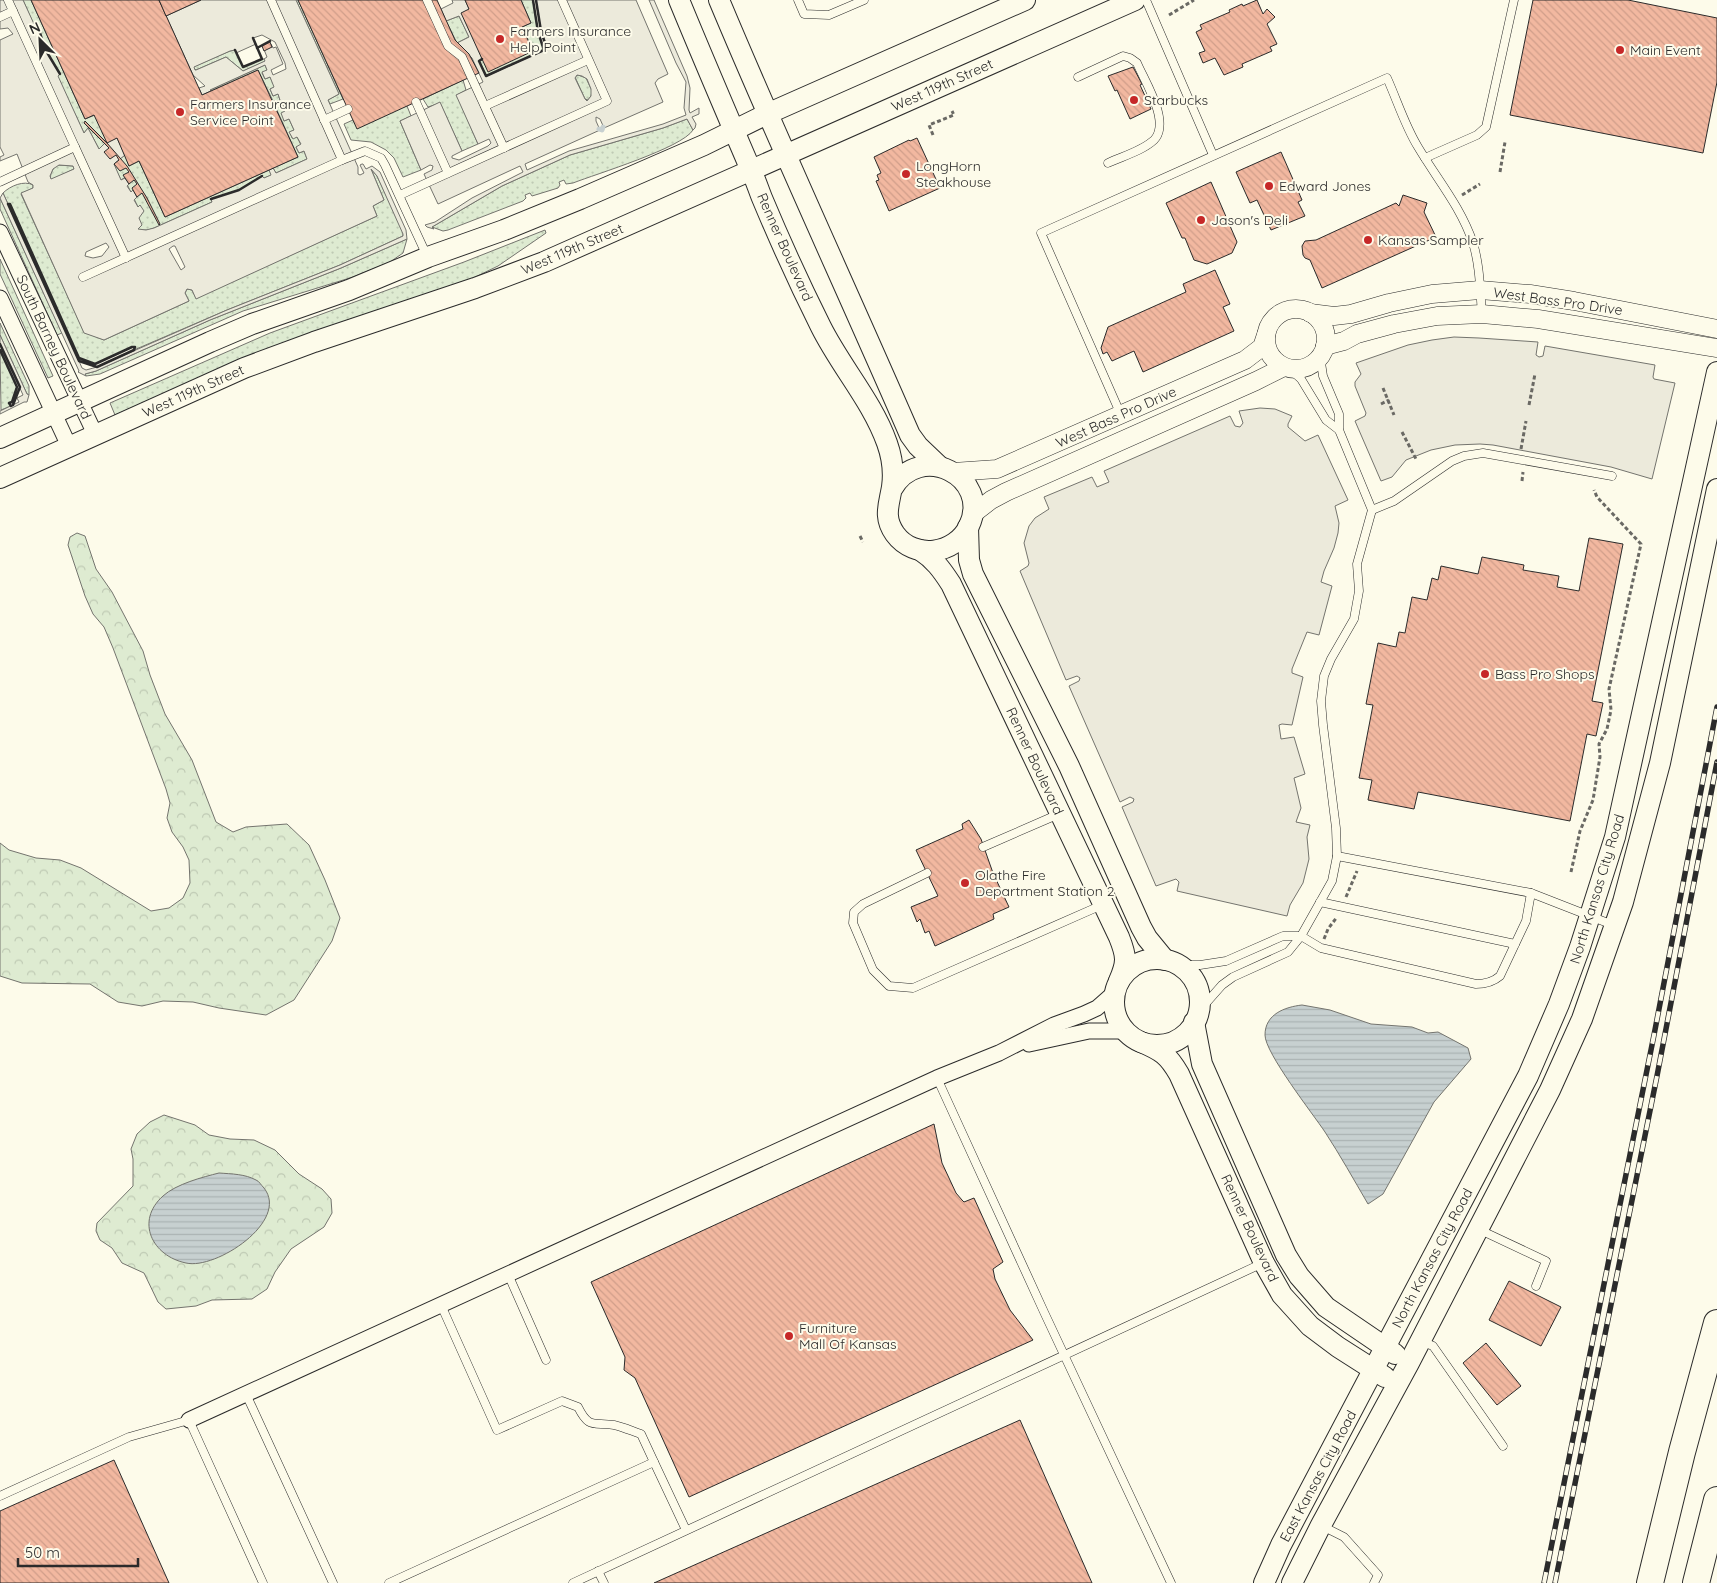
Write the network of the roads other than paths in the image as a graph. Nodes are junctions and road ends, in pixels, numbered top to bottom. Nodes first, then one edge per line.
1 (8, 0) edge
2 (271, 0) edge
3 (427, 0) edge
4 (562, 0) edge
5 (678, 0) edge
6 (719, 0) edge
7 (798, 0) edge
8 (864, 0) edge
9 (1025, 0) edge
10 (1135, 0) edge
11 (1146, 0) edge
12 (1514, 0) edge
13 (13, 11) junction
14 (0, 17) edge
15 (588, 60) junction
16 (1078, 77) dead end
17 (416, 102) dead end
18 (485, 106) junction
19 (348, 109) dead end
20 (767, 114) junction
21 (324, 120) junction
22 (733, 130) junction
23 (75, 147) junction
24 (504, 148) junction
25 (786, 154) junction
26 (1213, 154) junction
27 (1425, 158) junction
28 (342, 160) junction
29 (1108, 163) dead end
30 (751, 170) junction
31 (448, 173) junction
32 (0, 182) edge
33 (400, 195) junction
34 (0, 232) edge
35 (428, 257) junction
36 (126, 258) junction
37 (83, 277) dead end
38 (1480, 290) junction
39 (0, 298) edge
40 (1310, 313) junction
41 (1482, 314) junction
42 (1717, 329) edge
43 (1266, 335) junction
44 (1717, 348) edge
45 (1323, 352) junction
46 (1287, 368) junction
47 (1717, 372) edge
48 (80, 401) junction
49 (54, 413) junction
50 (1121, 415) junction
51 (1339, 430) junction
52 (95, 434) junction
53 (0, 438) edge
54 (69, 446) junction
55 (946, 469) junction
56 (1612, 476) dead end
57 (0, 478) edge
58 (892, 489) junction
59 (1717, 489) edge
60 (1372, 510) junction
61 (970, 521) junction
62 (920, 550) junction
63 (1060, 814) junction
64 (983, 848) dead end
65 (1337, 856) junction
66 (927, 873) dead end
67 (1530, 893) junction
68 (1320, 902) junction
69 (1104, 905) junction
70 (1590, 916) junction
71 (1615, 926) junction
72 (1301, 936) junction
73 (1515, 944) junction
74 (1172, 962) junction
75 (1117, 987) junction
76 (1196, 1016) junction
77 (1133, 1037) junction
78 (999, 1053) junction
79 (937, 1078) junction
80 (1478, 1229) junction
81 (1264, 1263) junction
82 (508, 1274) junction
83 (1536, 1286) dead end
84 (441, 1304) junction
85 (1717, 1322) edge
86 (1421, 1340) junction
87 (1385, 1348) junction
88 (1064, 1355) junction
89 (546, 1360) dead end
90 (1409, 1363) junction
91 (1374, 1370) junction
92 (1397, 1384) junction
93 (246, 1394) junction
94 (189, 1420) junction
95 (1503, 1446) dead end
96 (654, 1462) junction
97 (0, 1496) edge
98 (1717, 1500) edge
99 (1321, 1525) junction
100 (686, 1530) junction
101 (598, 1571) junction
102 (263, 1583) edge
103 (333, 1583) edge
104 (389, 1583) edge
105 (573, 1583) edge
106 (604, 1583) edge
107 (1171, 1583) edge
108 (1264, 1583) edge
109 (1292, 1583) edge
110 (1374, 1583) edge
111 (1650, 1583) edge
112 (1696, 1583) edge

1 - 13 lane
2 - 21 lane
3 - 18 lane
4 - 15 lane
5 - 22 main road, Renner Boulevard
6 - 20 main road
7 - 8 lane
9 - 20 main road
10 - 25 main road, West 119th Street
11 - 26 lane
12 - 27 lane
13 - 14 lane
13 - 23 lane
15 - 18 lane
15 - 24 lane
16 - 29 lane
17 - 31 lane
18 - 24 lane
19 - 21 lane
20 - 22 main road
20 - 25 main road
21 - 28 lane
22 - 30 main road, Renner Boulevard
22 - 35 main road
23 - 32 lane
23 - 36 lane
24 - 31 lane
25 - 30 main road, West 119th Street
25 - 55 main road
26 - 27 lane
26 - 50 lane
27 - 38 lane
28 - 33 lane
28 - 36 lane
30 - 52 main road, West 119th Street
30 - 58 main road, Renner Boulevard
31 - 33 lane
33 - 35 lane
34 - 48 street, South Barney Boulevard
35 - 48 main road
36 - 37 lane
38 - 40 street, West Bass Pro Drive
38 - 41 lane
38 - 42 street, West Bass Pro Drive
39 - 49 street, South Barney Boulevard
40 - 43 street
40 - 45 street
41 - 44 street, West Bass Pro Drive
41 - 45 street, West Bass Pro Drive
43 - 46 street
43 - 50 street, West Bass Pro Drive
45 - 46 street
45 - 51 lane
46 - 51 lane
46 - 61 street, West Bass Pro Drive
47 - 70 main road, North Kansas City Road
48 - 49 main road
48 - 52 street, South Barney Boulevard
49 - 53 main road
49 - 54 street, South Barney Boulevard
50 - 55 street, West Bass Pro Drive
51 - 60 lane
52 - 54 main road, West 119th Street
54 - 57 main road, West 119th Street
55 - 58 main road
55 - 61 main road
56 - 60 lane
58 - 62 main road
59 - 71 main road, North Kansas City Road
60 - 65 lane
61 - 62 main road
61 - 74 main road, Renner Boulevard
62 - 63 main road, Renner Boulevard
63 - 64 lane
63 - 69 main road, Renner Boulevard
65 - 67 lane
65 - 68 lane
66 - 69 lane
67 - 70 lane
67 - 73 lane
68 - 72 lane
68 - 73 lane
69 - 75 main road, Renner Boulevard
70 - 71 lane
70 - 87 main road, North Kansas City Road
71 - 80 main road, North Kansas City Road
72 - 73 lane
72 - 74 lane
72 - 76 lane
74 - 75 main road
74 - 76 main road
75 - 77 main road
75 - 78 street
76 - 77 main road
76 - 87 main road, Renner Boulevard
77 - 78 street
77 - 81 main road, Renner Boulevard
78 - 79 street
79 - 82 street
79 - 88 lane
80 - 83 lane
80 - 86 main road, North Kansas City Road
81 - 88 lane
81 - 91 main road, Renner Boulevard
82 - 84 street
82 - 89 lane
84 - 93 street
84 - 96 lane
85 - 111 highway
86 - 90 main road, North Kansas City Road
86 - 95 lane
87 - 90 main road, Renner Boulevard
87 - 91 main road, North Kansas City Road
88 - 100 lane
88 - 107 lane
90 - 92 main road, North Kansas City Road
91 - 92 main road, Renner Boulevard
91 - 108 main road, East Kansas City Road
92 - 99 main road, East Kansas City Road
93 - 94 street
93 - 103 lane
94 - 97 lane
94 - 102 lane
96 - 100 lane
96 - 104 lane
98 - 112 highway
99 - 109 main road, East Kansas City Road
99 - 110 lane
100 - 101 lane
101 - 105 lane
101 - 106 lane

